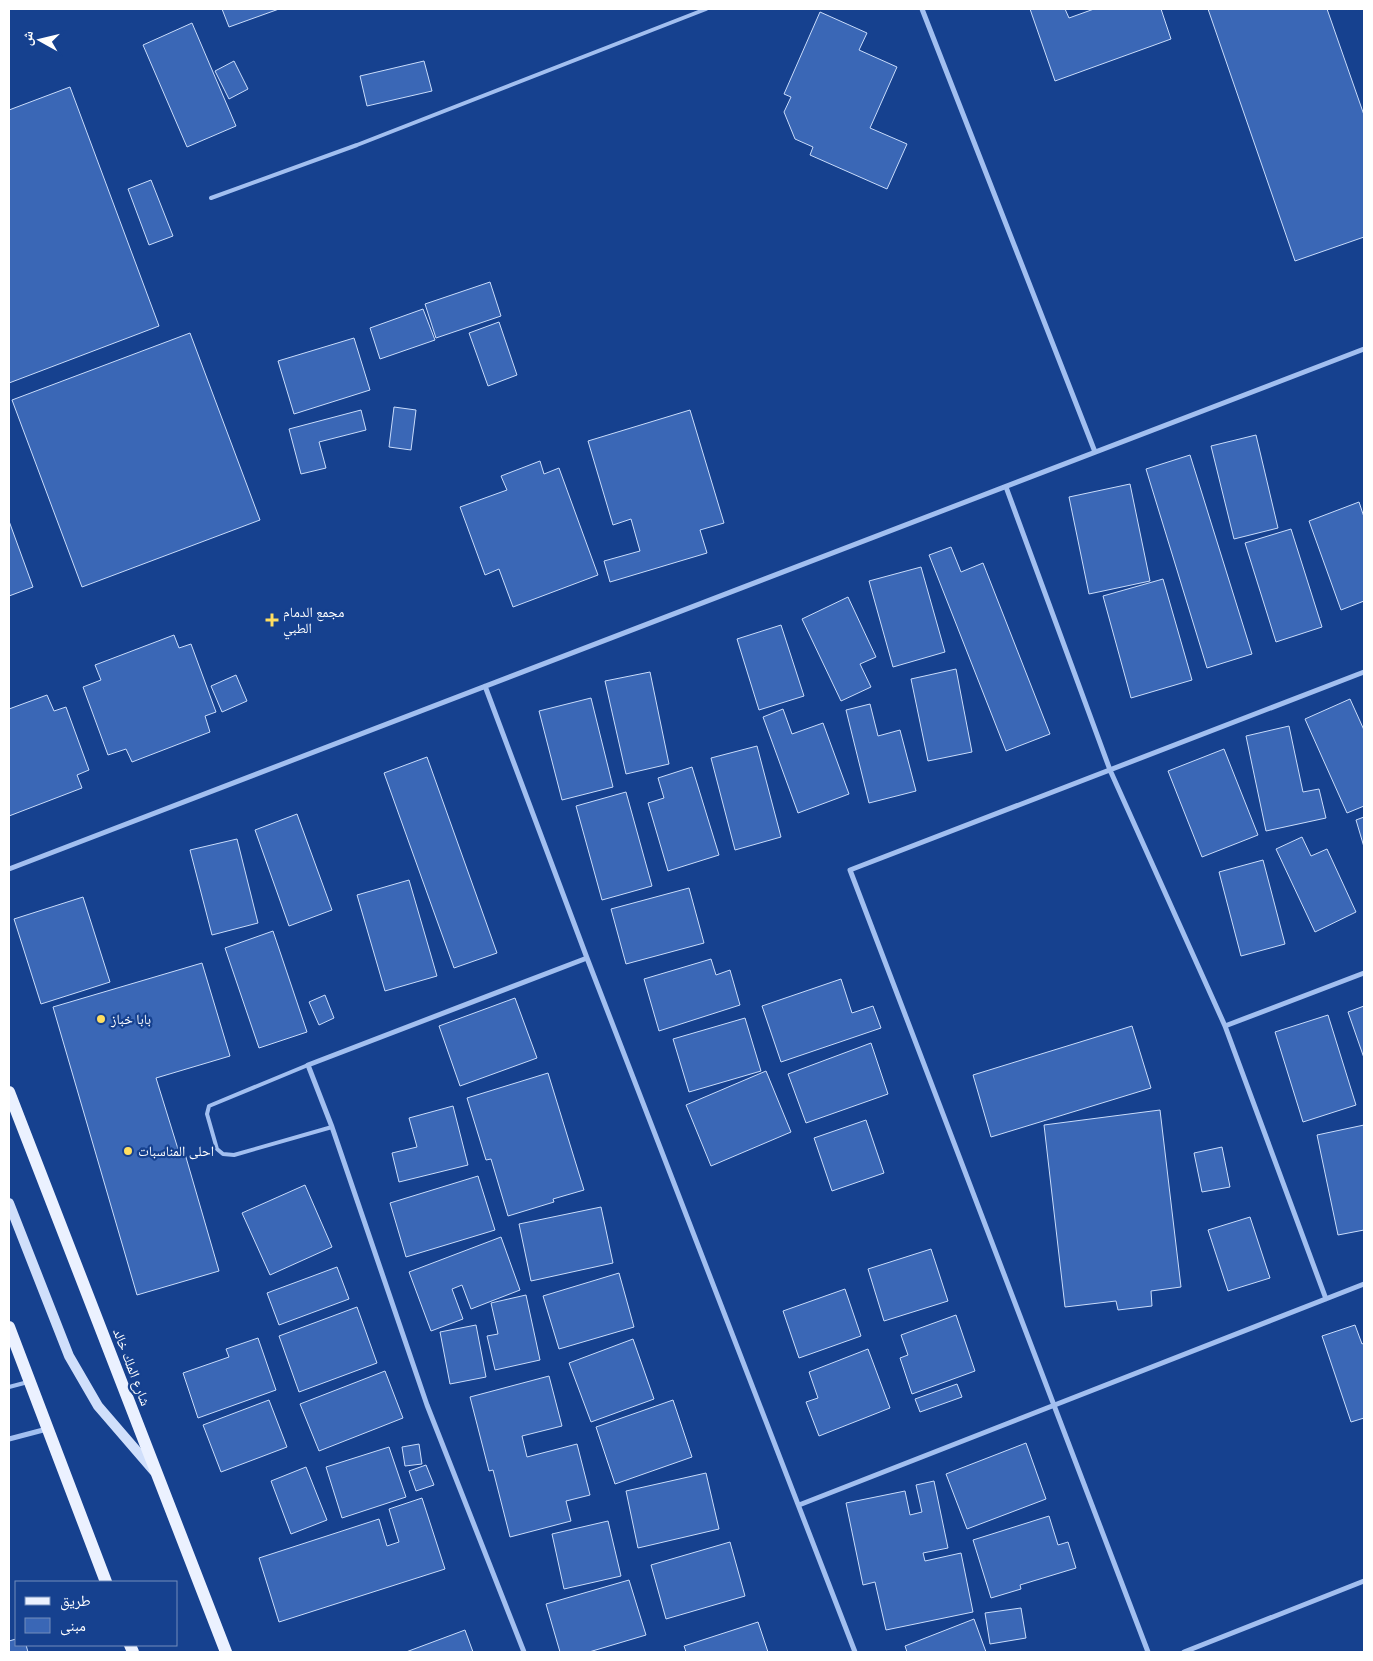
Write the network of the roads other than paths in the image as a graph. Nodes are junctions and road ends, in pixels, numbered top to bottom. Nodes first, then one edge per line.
1 (706, 9) edge
2 (922, 9) edge
3 (211, 198) dead end
4 (1364, 349) edge
5 (1095, 452) junction
6 (1006, 487) junction
7 (1364, 672) edge
8 (485, 686) junction
9 (1110, 770) junction
10 (9, 869) edge
11 (587, 958) junction
12 (1364, 973) edge
13 (1225, 1026) junction
14 (308, 1065) junction
15 (9, 1092) edge
16 (332, 1127) junction
17 (9, 1203) edge
18 (1364, 1284) edge
19 (1326, 1299) junction
20 (9, 1327) edge
21 (30, 1382) junction
22 (9, 1387) edge
23 (1054, 1405) junction
24 (47, 1429) junction
25 (9, 1439) edge
26 (158, 1476) junction
27 (799, 1505) junction
28 (106, 1581) edge
29 (1364, 1581) edge
30 (226, 1652) edge
31 (524, 1652) edge
32 (855, 1652) edge
33 (1148, 1652) edge
34 (1184, 1652) edge

1 - 3 lane
2 - 5 street
4 - 5 street
5 - 6 street
6 - 8 street
6 - 9 street
7 - 9 street
8 - 10 street
8 - 11 street
9 - 13 street
9 - 23 street
11 - 14 street
11 - 27 street
12 - 13 street
13 - 19 street
14 - 16 street
14 - 16 lane
15 - 26 main road, شارع الملك خالد
16 - 31 street
17 - 26 street
18 - 19 street
19 - 23 street
20 - 21 main road
21 - 22 lane
21 - 24 main road
23 - 27 street
23 - 33 street
24 - 25 street
24 - 28 main road
26 - 30 main road, شارع الملك خالد
27 - 32 street
29 - 34 street

